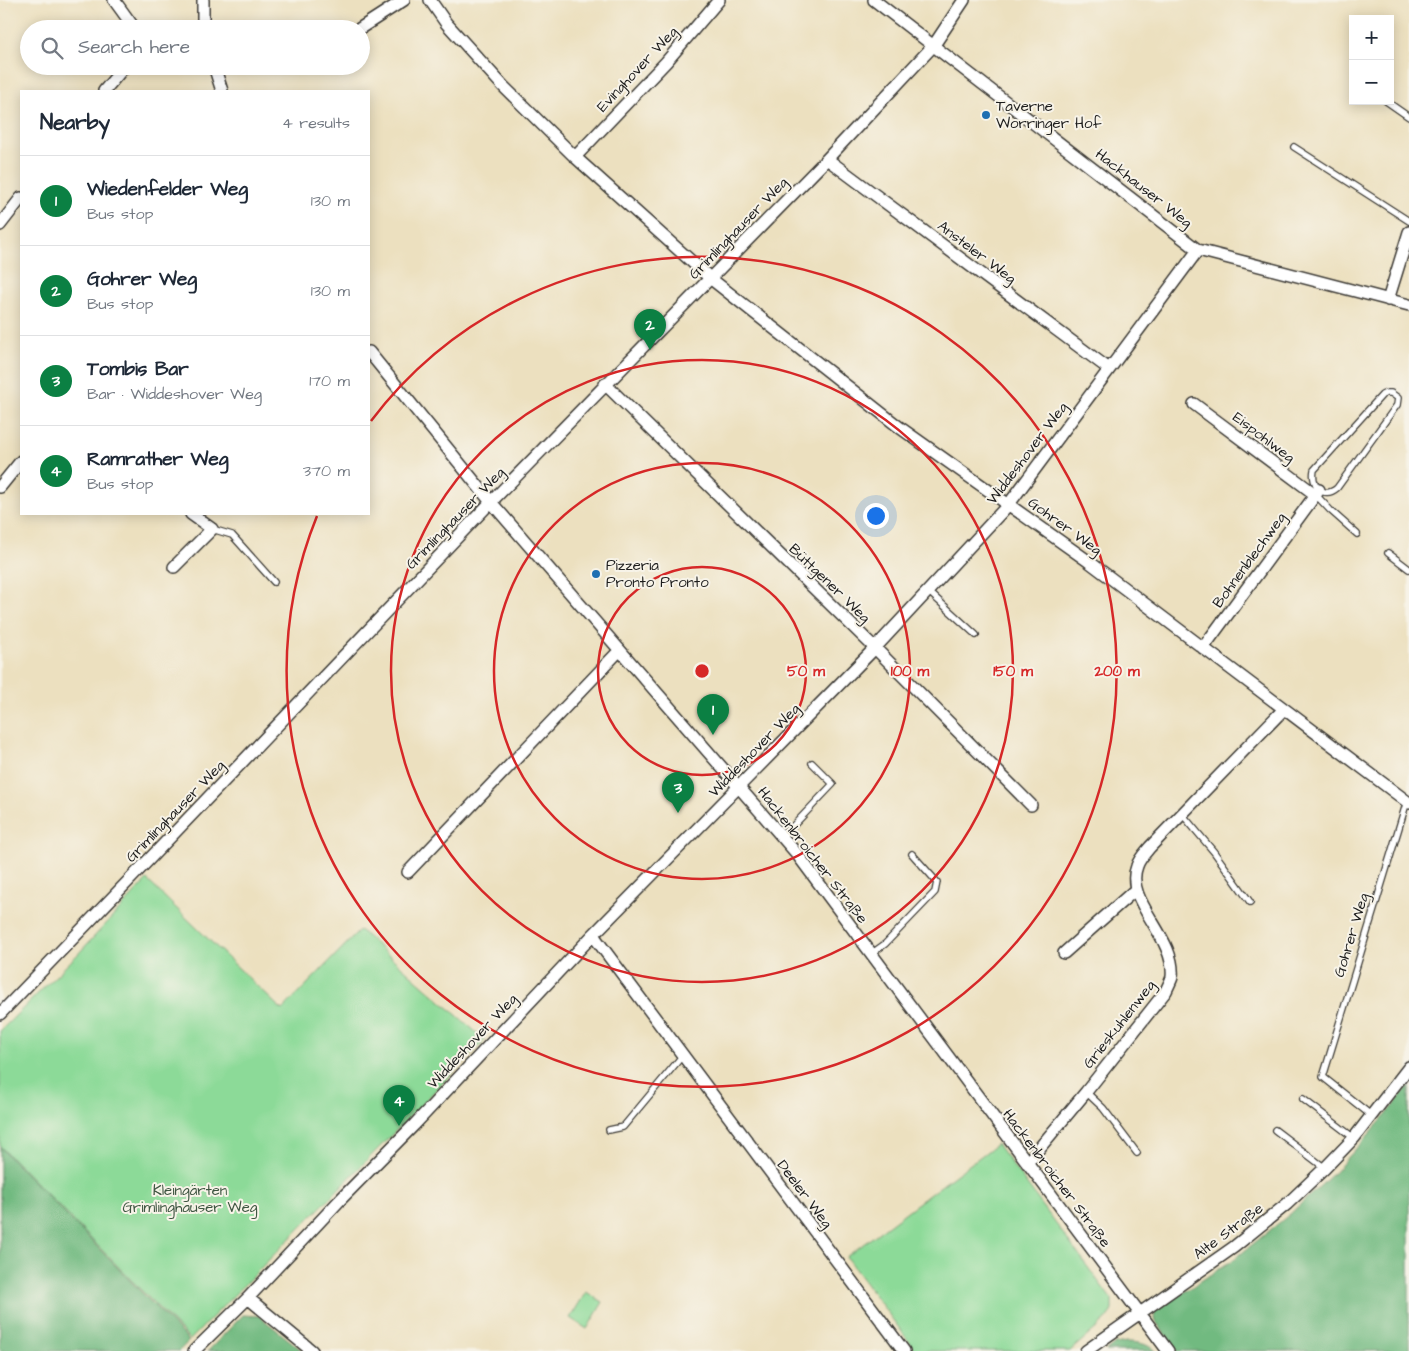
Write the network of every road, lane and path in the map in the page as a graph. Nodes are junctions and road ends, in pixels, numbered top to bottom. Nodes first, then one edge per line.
1 (114, 0) edge
2 (203, 0) edge
3 (404, 0) edge
4 (430, 0) edge
5 (719, 0) edge
6 (874, 0) edge
7 (964, 0) edge
8 (128, 20) edge
9 (203, 20) edge
10 (370, 22) edge
11 (934, 45) junction
12 (117, 75) edge
13 (217, 75) edge
14 (105, 90) edge
15 (222, 90) edge
16 (1392, 105) edge
17 (1409, 117) edge
18 (1294, 147) dead end
19 (575, 157) junction
20 (827, 159) junction
21 (20, 199) edge
22 (1409, 221) edge
23 (0, 225) edge
24 (1409, 232) edge
25 (1198, 250) junction
26 (710, 278) junction
27 (1388, 300) junction
28 (1409, 305) edge
29 (370, 353) edge
30 (1109, 369) junction
31 (605, 384) junction
32 (1194, 404) dead end
33 (20, 462) edge
34 (2, 481) edge
35 (1318, 492) junction
36 (491, 502) junction
37 (1009, 504) junction
38 (192, 515) edge
39 (212, 529) junction
40 (1358, 534) dead end
41 (1388, 554) dead end
42 (174, 568) dead end
43 (1409, 569) edge
44 (274, 582) dead end
45 (928, 590) junction
46 (976, 635) dead end
47 (875, 648) junction
48 (1203, 648) junction
49 (620, 650) junction
50 (1284, 709) junction
51 (812, 764) dead end
52 (739, 786) junction
53 (1408, 802) edge
54 (1031, 805) dead end
55 (1182, 814) junction
56 (781, 836) junction
57 (912, 854) dead end
58 (408, 872) dead end
59 (1135, 890) junction
60 (1250, 902) dead end
61 (594, 935) junction
62 (1064, 953) dead end
63 (872, 954) junction
64 (0, 1014) edge
65 (683, 1055) junction
66 (1409, 1067) edge
67 (1086, 1092) junction
68 (1303, 1099) dead end
69 (1372, 1116) junction
70 (609, 1130) dead end
71 (1274, 1130) dead end
72 (1354, 1138) junction
73 (1137, 1153) dead end
74 (1027, 1163) junction
75 (1325, 1168) junction
76 (248, 1298) junction
77 (1140, 1313) junction
78 (194, 1351) edge
79 (312, 1351) edge
80 (904, 1351) edge
81 (1086, 1351) edge
82 (1168, 1351) edge

1 - 8 street
2 - 9 street
3 - 10 street
4 - 19 street, Gohrer Weg
5 - 19 street, Evinghover Weg
6 - 11 street, Hackhauser Weg
7 - 11 street, Grimlinghauser Weg
11 - 20 street, Grimlinghauser Weg
11 - 25 street, Hackhauser Weg
12 - 14 street
13 - 15 street
16 - 17 lane
18 - 22 lane
19 - 26 street, Gohrer Weg
20 - 26 street, Grimlinghauser Weg
20 - 30 street, Ansteler Weg
21 - 23 street
24 - 27 street
25 - 27 street, Hackhauser Weg
25 - 30 street, Widdeshover Weg
26 - 31 street, Grimlinghauser Weg
26 - 37 street, Gohrer Weg
27 - 28 street, Hackhauser Weg
29 - 36 street, Hackenbroicher Straße
30 - 37 street, Widdeshover Weg
31 - 36 street, Grimlinghauser Weg
31 - 47 street, Büttgener Weg
32 - 35 street, Eispohlweg
33 - 34 street
35 - 35 lane
35 - 40 lane
35 - 48 street, Bohnenblechweg
36 - 49 street, Hackenbroicher Straße
36 - 64 street, Grimlinghauser Weg
37 - 45 street, Widdeshover Weg
37 - 48 street, Gohrer Weg
38 - 39 street
39 - 42 street
39 - 44 lane
41 - 43 lane
45 - 46 lane
45 - 47 street, Widdeshover Weg
47 - 52 street, Widdeshover Weg
47 - 54 street, Büttgener Weg
48 - 50 street, Gohrer Weg
49 - 52 street, Hackenbroicher Straße
49 - 58 street
50 - 53 street, Gohrer Weg
50 - 55 street
51 - 56 lane
52 - 56 street, Hackenbroicher Straße
52 - 61 street, Widdeshover Weg
53 - 69 lane, Gohrer Weg
55 - 59 street
55 - 60 lane
56 - 63 street, Hackenbroicher Straße
57 - 63 lane
59 - 62 street
59 - 67 street, Grieskuhlenweg
61 - 65 street, Deeler Weg
61 - 76 street, Widdeshover Weg
63 - 74 street, Hackenbroicher Straße
65 - 70 lane
65 - 80 street, Deeler Weg
66 - 69 street, Alte Straße
67 - 73 lane
67 - 74 street, Grieskuhlenweg
68 - 72 lane
69 - 72 street, Alte Straße
71 - 75 lane
72 - 75 street, Alte Straße
74 - 77 street, Hackenbroicher Straße
75 - 77 street, Alte Straße
76 - 78 street, Widdeshover Weg
76 - 79 street
77 - 81 street, Alte Straße
77 - 82 street, Hackenbroicher Straße

